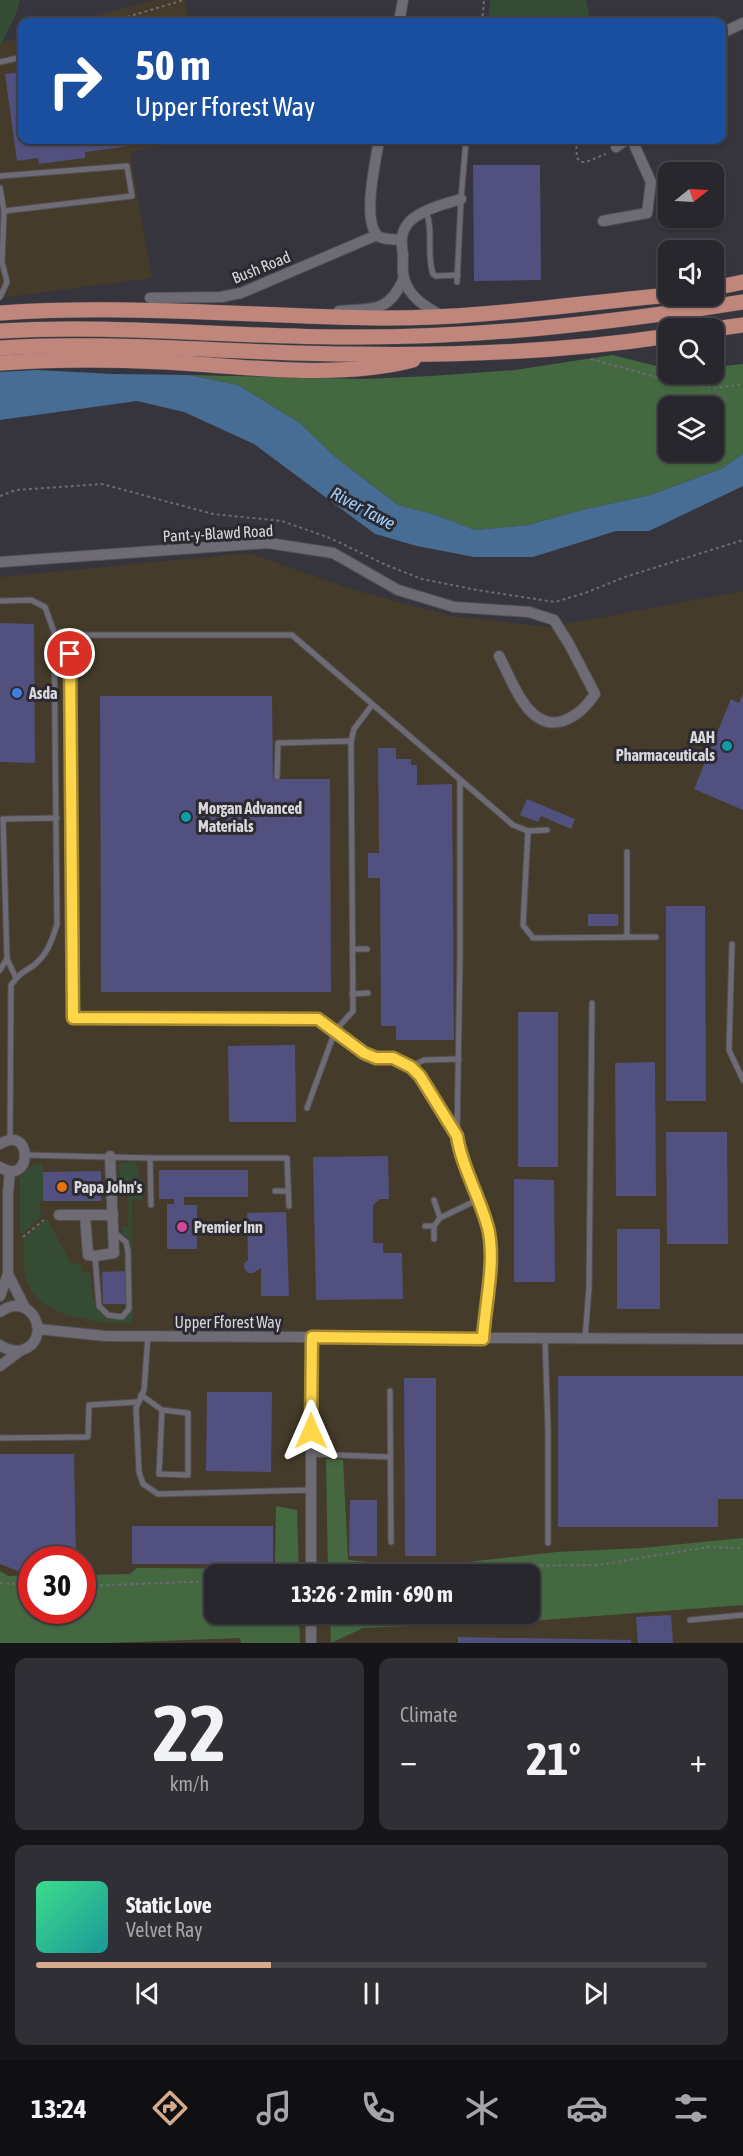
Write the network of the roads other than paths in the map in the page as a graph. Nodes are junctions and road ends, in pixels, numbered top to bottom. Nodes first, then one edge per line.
1 (402, 0) edge
2 (400, 18) edge
3 (743, 23) edge
4 (726, 31) edge
5 (18, 58) edge
6 (0, 62) edge
7 (379, 144) edge
8 (466, 144) edge
9 (620, 144) edge
10 (634, 144) edge
11 (616, 147) road end
12 (0, 176) edge
13 (0, 188) edge
14 (461, 199) junction
15 (4, 211) junction
16 (426, 211) junction
17 (603, 221) dead end
18 (377, 235) junction
19 (400, 240) junction
20 (1, 262) edge
21 (404, 278) junction
22 (743, 282) edge
23 (724, 286) edge
24 (658, 296) edge
25 (0, 297) edge
26 (150, 298) dead end
27 (658, 301) edge
28 (743, 302) edge
29 (0, 313) edge
30 (277, 315) junction
31 (442, 316) junction
32 (743, 325) edge
33 (724, 328) edge
34 (0, 331) edge
35 (518, 331) junction
36 (658, 337) edge
37 (0, 348) edge
38 (436, 354) junction
39 (0, 363) edge
40 (0, 562) edge
41 (1, 601) edge
42 (499, 656) dead end
43 (372, 705) junction
44 (351, 741) junction
45 (277, 777) dead end
46 (460, 780) junction
47 (57, 818) junction
48 (548, 830) dead end
49 (528, 831) junction
50 (627, 852) dead end
51 (627, 937) junction
52 (656, 937) dead end
53 (732, 944) dead end
54 (352, 949) junction
55 (367, 949) dead end
56 (6, 959) junction
57 (0, 970) edge
58 (16, 978) junction
59 (368, 993) dead end
60 (352, 994) junction
61 (592, 1004) dead end
62 (335, 1031) junction
63 (459, 1059) junction
64 (411, 1067) junction
65 (741, 1070) edge
66 (743, 1080) edge
67 (307, 1108) dead end
68 (457, 1136) junction
69 (5, 1142) edge
70 (26, 1155) junction
71 (110, 1156) junction
72 (150, 1158) junction
73 (5, 1169) edge
74 (275, 1191) dead end
75 (288, 1191) junction
76 (479, 1199) junction
77 (434, 1200) dead end
78 (151, 1205) dead end
79 (289, 1206) dead end
80 (59, 1215) dead end
81 (86, 1215) junction
82 (113, 1215) junction
83 (440, 1218) junction
84 (425, 1226) dead end
85 (434, 1226) junction
86 (114, 1232) junction
87 (434, 1239) dead end
88 (95, 1256) junction
89 (8, 1274) junction
90 (0, 1296) edge
91 (26, 1308) junction
92 (0, 1312) edge
93 (38, 1329) junction
94 (148, 1336) junction
95 (312, 1337) junction
96 (483, 1339) junction
97 (545, 1339) junction
98 (743, 1339) edge
99 (585, 1340) junction
100 (0, 1345) edge
101 (20, 1351) junction
102 (0, 1366) edge
103 (390, 1391) dead end
104 (141, 1395) junction
105 (137, 1402) junction
106 (162, 1410) junction
107 (0, 1438) edge
108 (311, 1454) junction
109 (389, 1457) junction
110 (311, 1490) junction
111 (391, 1542) dead end
112 (548, 1543) dead end
113 (311, 1564) edge
114 (743, 1615) edge
115 (690, 1620) dead end
116 (311, 1624) edge
117 (311, 1643) edge

1 - 2 street
3 - 4 street
5 - 6 lane
7 - 18 street
8 - 14 lane
9 - 11 street
10 - 17 street
12 - 15 lane
13 - 15 lane
14 - 16 street
14 - 16 lane
15 - 20 lane
16 - 19 street
18 - 19 street
18 - 26 street, Bush Road
19 - 21 street
20 - 25 lane
21 - 30 street
21 - 31 street
22 - 23 main road
24 - 31 main road
27 - 35 main road
28 - 35 main road
29 - 30 main road
30 - 31 main road
32 - 33 main road
34 - 35 main road
36 - 38 main road
37 - 38 main road
38 - 39 main road
40 - 42 street, Pant-y-Blawd Road
41 - 47 lane
43 - 44 lane
43 - 46 lane
43 - 62 lane
44 - 45 lane
44 - 54 lane
46 - 49 lane
46 - 63 lane
47 - 56 lane
47 - 58 lane
48 - 49 lane
49 - 51 lane
50 - 51 lane
51 - 52 lane
53 - 65 lane
54 - 55 lane
54 - 60 lane
56 - 57 lane
56 - 58 lane
58 - 69 lane
59 - 60 lane
60 - 62 lane
61 - 99 lane
62 - 64 lane
62 - 67 lane
63 - 64 lane
63 - 68 lane
64 - 68 lane
65 - 66 lane
68 - 76 lane
69 - 70 street
70 - 71 lane
70 - 73 street
71 - 72 lane
71 - 82 street
72 - 75 lane
72 - 78 lane
73 - 89 street
74 - 75 lane
75 - 79 lane
76 - 83 lane
76 - 96 lane
77 - 83 lane
80 - 81 street
81 - 82 street
81 - 88 street
82 - 86 street
83 - 85 lane
84 - 85 lane
85 - 87 lane
86 - 88 street
86 - 88 lane
89 - 90 street
89 - 91 street
91 - 92 street
91 - 93 street
93 - 94 street, Upper Fforest Way
93 - 101 street
94 - 95 street, Upper Fforest Way
94 - 104 lane
95 - 96 street, Upper Fforest Way
95 - 108 street
96 - 97 street, Upper Fforest Way
97 - 99 street, Upper Fforest Way
97 - 112 lane
98 - 99 street, Upper Fforest Way
100 - 101 street
101 - 102 street
103 - 109 lane
104 - 105 lane
104 - 106 lane
105 - 107 lane
105 - 110 lane
106 - 106 lane
108 - 109 lane
108 - 110 street
109 - 111 lane
110 - 113 street
114 - 115 lane
116 - 117 street

